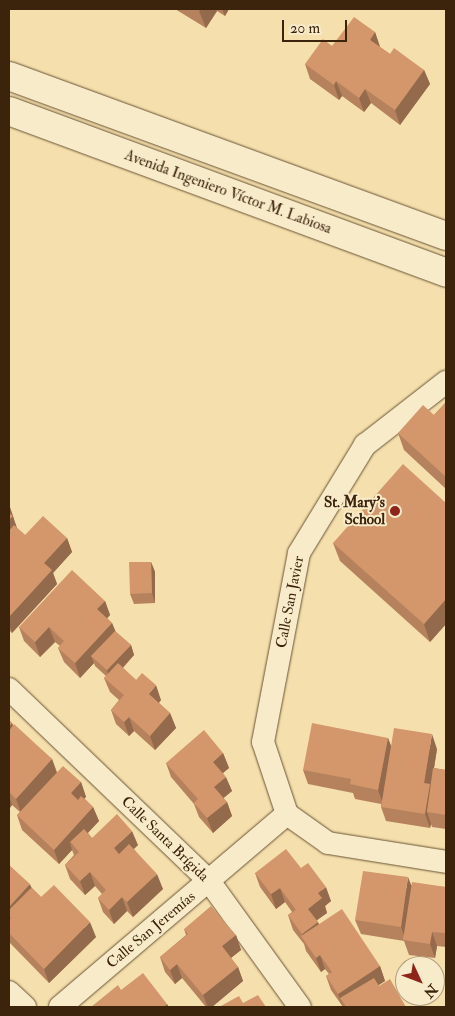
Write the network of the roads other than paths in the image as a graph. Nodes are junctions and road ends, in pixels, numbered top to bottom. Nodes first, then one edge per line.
1 (9, 76) edge
2 (9, 111) edge
3 (446, 236) edge
4 (446, 273) edge
5 (446, 382) edge
6 (9, 689) edge
7 (287, 814) junction
8 (446, 862) edge
9 (210, 881) junction
10 (9, 992) edge
11 (25, 1007) edge
12 (60, 1007) edge
13 (300, 1007) edge

1 - 3 main road
2 - 4 main road, Avenida Ingeniero Víctor M. Labiosa
5 - 7 street, Calle San Javier
6 - 9 street, Calle Santa Brígida
7 - 8 street
7 - 9 street, Calle San Jeremías
9 - 12 street, Calle San Jeremías
9 - 13 street, Calle Santa Brígida
10 - 11 street

